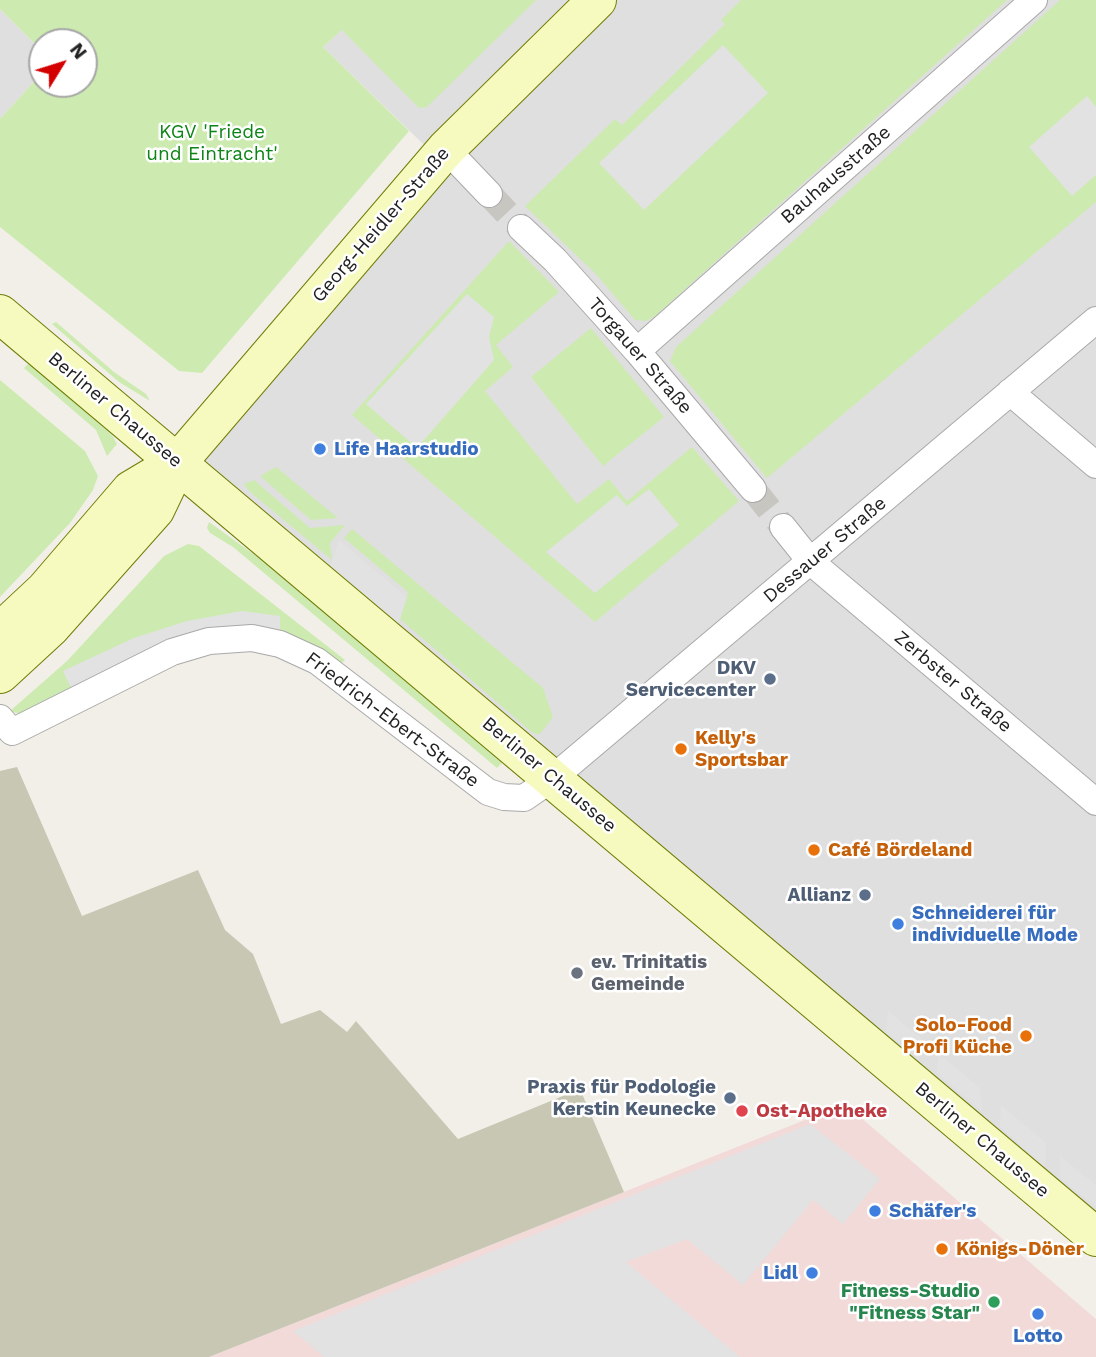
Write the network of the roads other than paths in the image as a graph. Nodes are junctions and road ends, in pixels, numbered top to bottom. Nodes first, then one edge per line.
1 (597, 0) edge
2 (1034, 0) edge
3 (446, 149) junction
4 (489, 194) tunnel mouth
5 (521, 228) tunnel mouth
6 (0, 314) edge
7 (1096, 320) edge
8 (637, 351) junction
9 (1010, 392) junction
10 (178, 462) junction
11 (1096, 466) edge
12 (753, 489) tunnel mouth
13 (783, 527) tunnel mouth
14 (811, 562) junction
15 (0, 632) edge
16 (0, 674) edge
17 (0, 718) edge
18 (553, 778) junction
19 (1096, 802) edge
20 (1096, 1237) edge

1 - 3 main road, Georg-Heidler-Straße
2 - 8 street, Bauhausstraße
3 - 4 street
3 - 10 main road, Georg-Heidler-Straße
5 - 8 street, Torgauer Straße
6 - 10 main road, Berliner Chaussee
7 - 9 street, Dessauer Straße
8 - 12 street, Torgauer Straße
9 - 11 street
9 - 14 street, Dessauer Straße
10 - 15 main road
10 - 16 main road
10 - 18 main road, Berliner Chaussee
13 - 14 street
14 - 18 street, Dessauer Straße
14 - 19 street, Zerbster Straße
17 - 18 street, Friedrich-Ebert-Straße
18 - 20 main road, Berliner Chaussee

